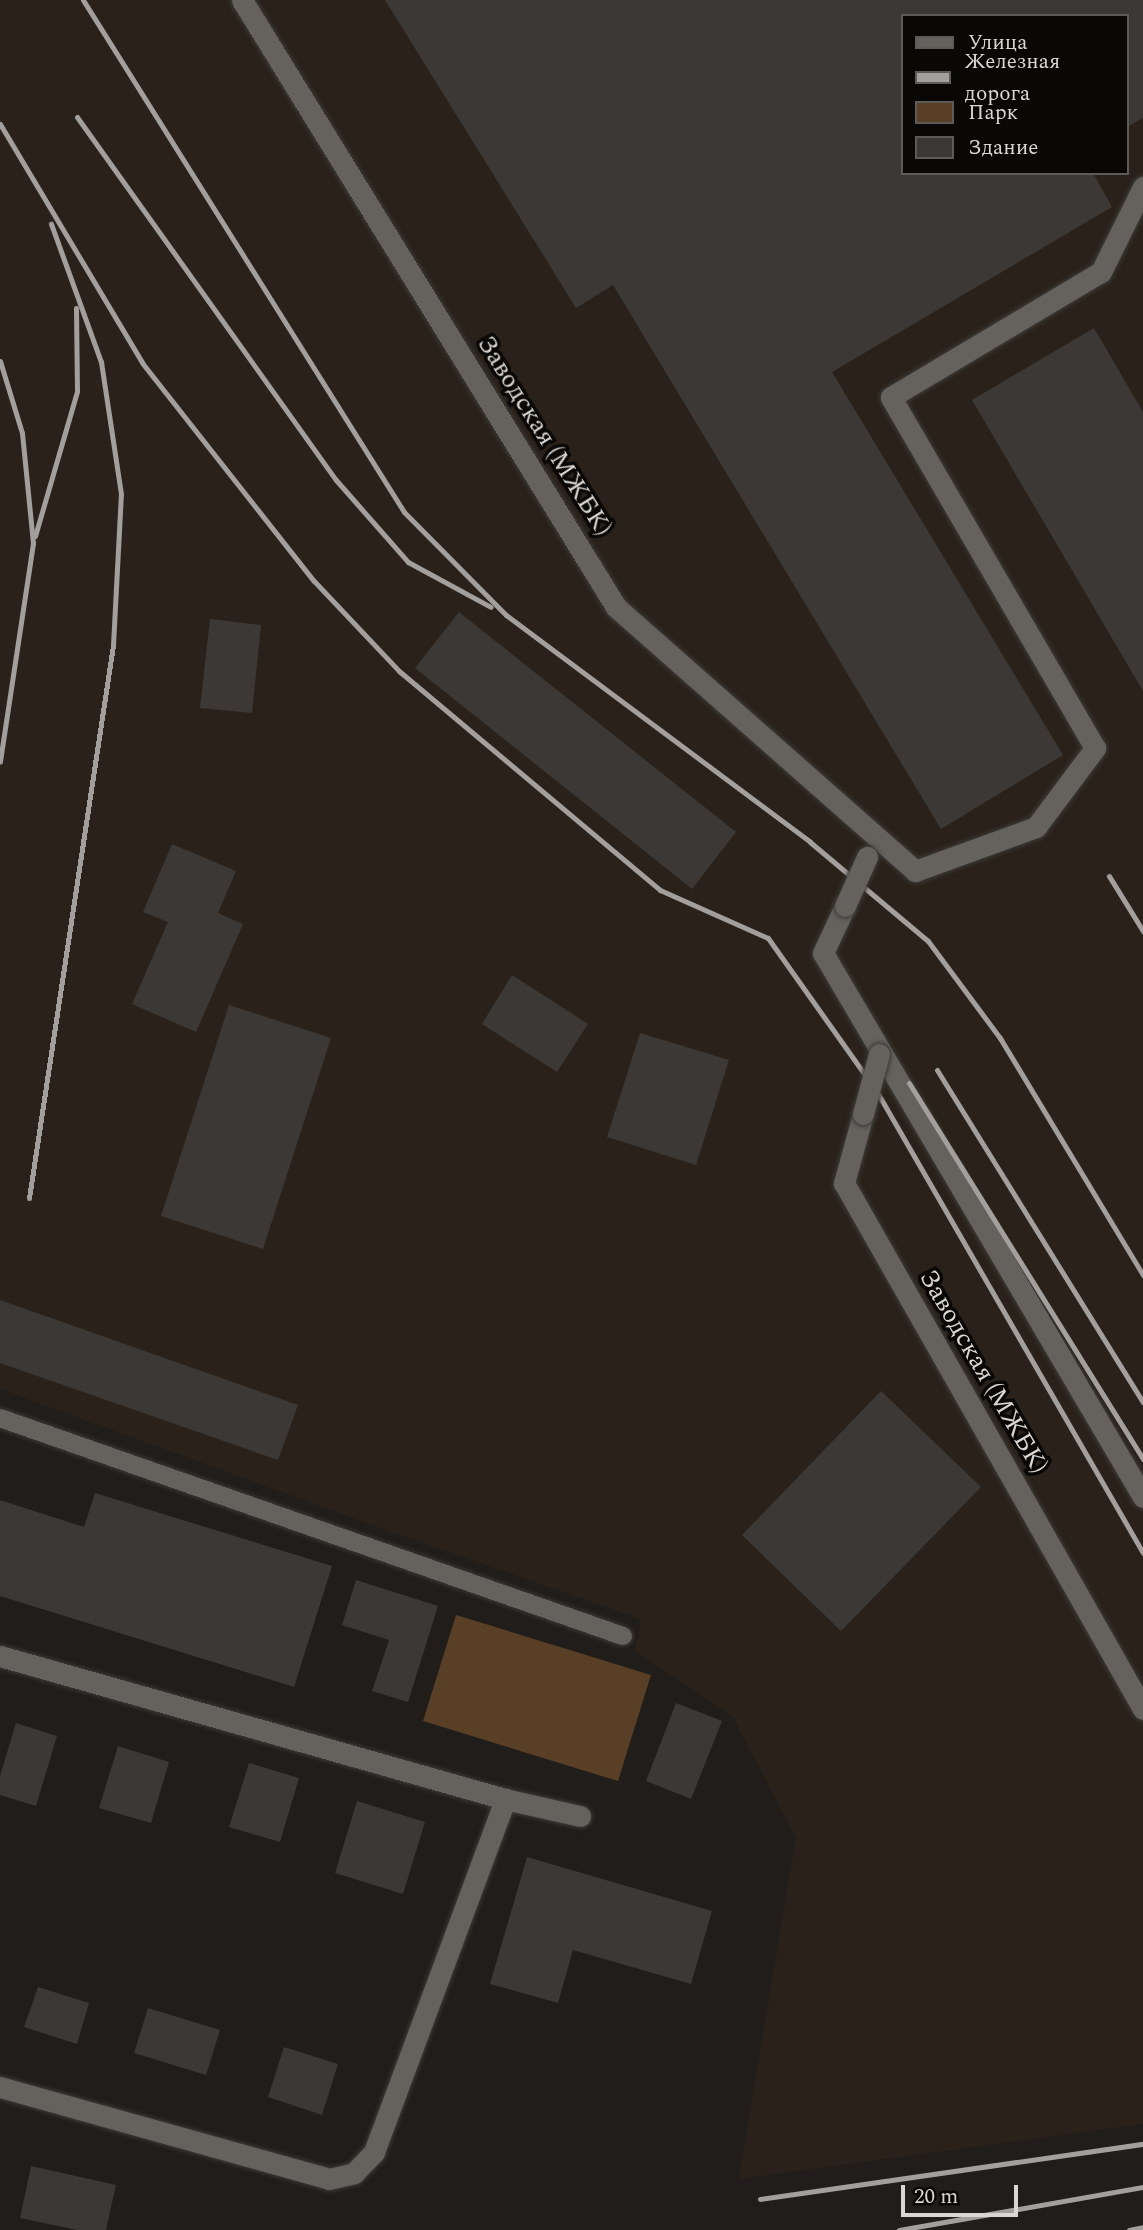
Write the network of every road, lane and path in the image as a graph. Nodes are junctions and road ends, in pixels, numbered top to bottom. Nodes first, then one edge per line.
1 (242, 0) edge
2 (1143, 187) edge
3 (876, 837) junction
4 (879, 1052) junction
5 (0, 1418) edge
6 (1143, 1497) edge
7 (623, 1636) dead end
8 (0, 1656) edge
9 (1143, 1709) edge
10 (505, 1799) junction
11 (580, 1816) dead end
12 (0, 2087) edge

1 - 3 street, Заводская (МЖБК)
2 - 3 street, Заводская (МЖБК)
3 - 4 street, bridge
4 - 6 street
4 - 9 street, Заводская (МЖБК), bridge
5 - 7 lane
8 - 10 street
10 - 11 street
10 - 12 street

